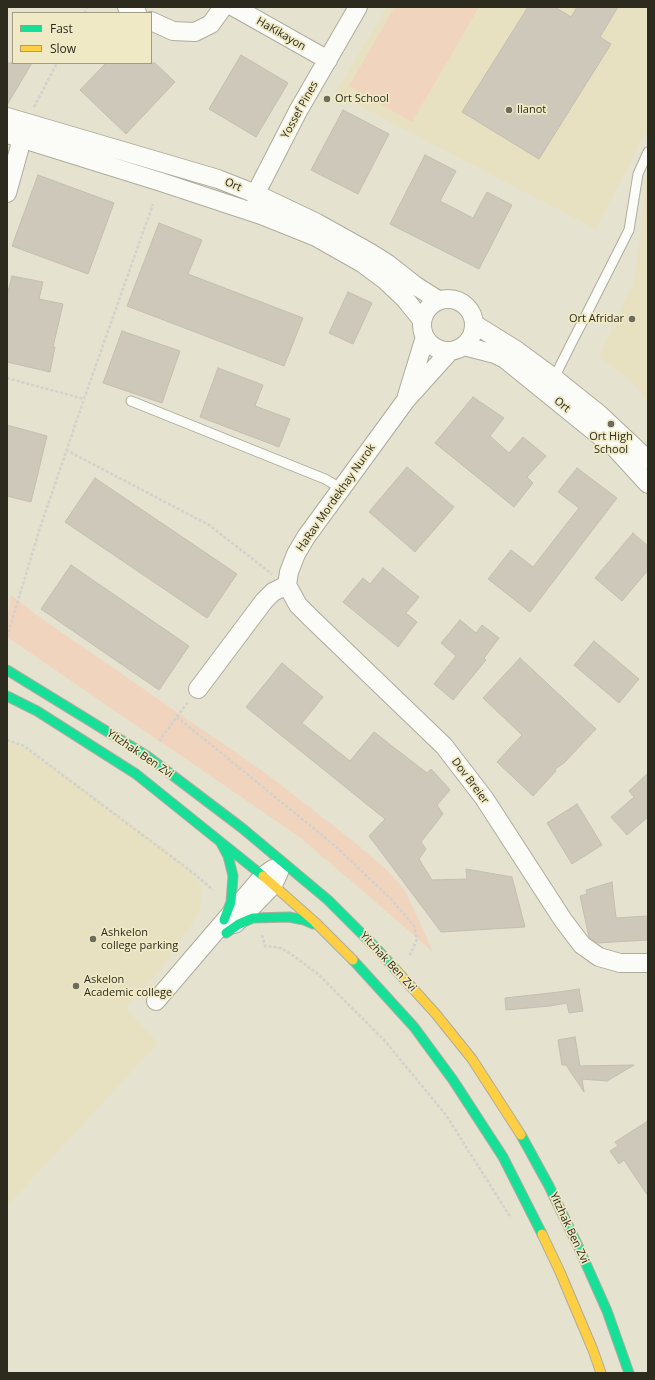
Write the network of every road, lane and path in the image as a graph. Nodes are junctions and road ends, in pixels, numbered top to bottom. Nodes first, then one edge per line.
1 (127, 7) edge
2 (223, 7) edge
3 (234, 7) edge
4 (358, 7) edge
5 (136, 12) edge
6 (152, 21) edge
7 (328, 60) junction
8 (56, 64) edge
9 (33, 108) dead end
10 (7, 117) edge
11 (15, 136) edge
12 (648, 152) edge
13 (7, 193) edge
14 (256, 194) junction
15 (153, 204) dead end
16 (261, 215) junction
17 (438, 300) junction
18 (474, 324) junction
19 (424, 329) junction
20 (457, 348) junction
21 (7, 378) edge
22 (554, 378) junction
23 (84, 399) junction
24 (131, 400) dead end
25 (406, 400) junction
26 (66, 450) junction
27 (648, 460) edge
28 (648, 484) edge
29 (342, 488) junction
30 (287, 585) junction
31 (7, 637) edge
32 (7, 670) edge
33 (198, 689) joint
34 (7, 696) edge
35 (177, 717) junction
36 (7, 740) edge
37 (157, 744) dead end
38 (219, 840) junction
39 (284, 862) junction
40 (192, 872) dead end
41 (268, 880) junction
42 (225, 927) junction
43 (323, 930) junction
44 (291, 954) dead end
45 (408, 959) dead end
46 (648, 963) edge
47 (161, 996) dead end
48 (513, 1220) dead end
49 (601, 1373) edge
50 (629, 1373) edge

1 - 5 street
2 - 6 street
3 - 7 street, HaKikayon
4 - 7 street, Yossef Pines
7 - 14 street, Yossef Pines
8 - 9 path
10 - 14 street, Ort
11 - 13 street
11 - 16 street, Ort
12 - 22 lane
14 - 16 street
14 - 17 street, Ort
15 - 23 path
16 - 19 street, Ort
17 - 18 street
17 - 19 street
18 - 20 street
18 - 22 street, Ort
19 - 20 street
19 - 25 street, HaRav Mordekhay Nurok
20 - 25 street, HaRav Mordekhay Nurok
20 - 28 street, Ort
21 - 23 path
22 - 27 street, Ort
23 - 26 path
24 - 29 lane
25 - 29 street, HaRav Mordekhay Nurok
26 - 30 path
26 - 31 path
29 - 30 street, HaRav Mordekhay Nurok
30 - 33 street
30 - 46 street, Dov Breier
32 - 39 street, Yitzhak Ben Zvi
33 - 35 path
34 - 38 street, Yitzhak Ben Zvi
35 - 37 path
35 - 45 path
36 - 40 path
38 - 41 street, Yitzhak Ben Zvi
38 - 42 street
39 - 41 street
39 - 50 street, Yitzhak Ben Zvi
41 - 42 street
41 - 43 street, Yitzhak Ben Zvi
42 - 43 street
42 - 47 street
43 - 49 street, Yitzhak Ben Zvi
44 - 48 path

